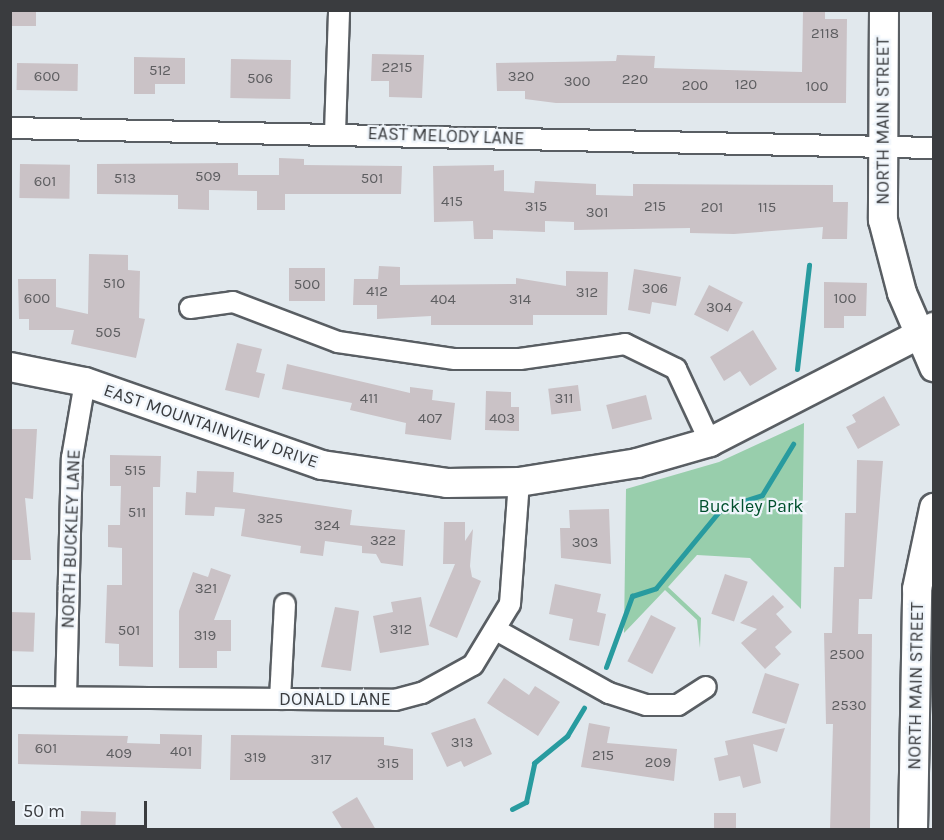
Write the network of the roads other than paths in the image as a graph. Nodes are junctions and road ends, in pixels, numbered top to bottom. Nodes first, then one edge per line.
1 (339, 10) edge
2 (884, 10) edge
3 (10, 128) edge
4 (335, 133) junction
5 (881, 147) junction
6 (933, 148) edge
7 (190, 308) dead end
8 (927, 330) edge
9 (10, 367) edge
10 (933, 367) edge
11 (85, 382) junction
12 (710, 442) junction
13 (519, 482) junction
14 (933, 508) edge
15 (285, 603) dead end
16 (498, 631) junction
17 (706, 687) dead end
18 (10, 697) edge
19 (66, 697) junction
20 (280, 699) junction
21 (914, 830) edge

1 - 4 street
2 - 5 street, NORTH MAIN STREET
3 - 4 street, EAST MELODY LANE
4 - 5 street, EAST MELODY LANE
5 - 6 street, EAST MELODY LANE
5 - 8 street, NORTH MAIN STREET
7 - 12 street
8 - 10 street, NORTH MAIN STREET
8 - 12 street, EAST MOUNTAINVIEW DRIVE
9 - 11 street, EAST MOUNTAINVIEW DRIVE
11 - 13 street, EAST MOUNTAINVIEW DRIVE
11 - 19 street, NORTH BUCKLEY LANE
12 - 13 street, EAST MOUNTAINVIEW DRIVE
13 - 16 street, DONALD LANE
14 - 21 street, NORTH MAIN STREET
15 - 20 street
16 - 17 street
16 - 20 street, DONALD LANE
18 - 19 street, DONALD LANE
19 - 20 street, DONALD LANE

